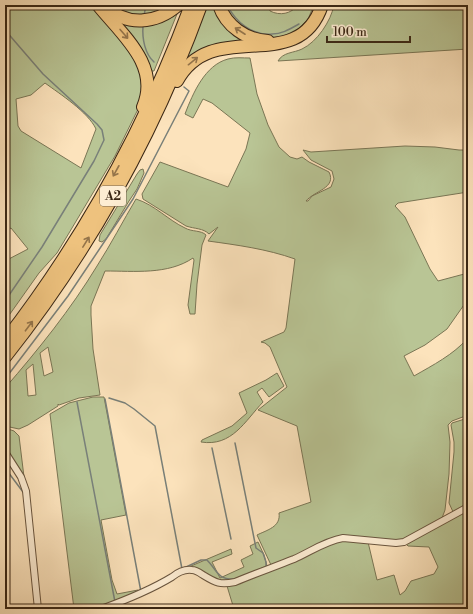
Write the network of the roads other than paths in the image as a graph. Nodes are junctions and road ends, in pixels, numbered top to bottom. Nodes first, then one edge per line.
1 (98, 5) edge
2 (104, 5) edge
3 (178, 5) edge
4 (190, 5) edge
5 (201, 5) edge
6 (219, 5) edge
7 (317, 5) edge
8 (322, 5) edge
9 (155, 115) junction
10 (134, 136) junction
11 (5, 341) edge
12 (5, 357) edge
13 (5, 452) edge
14 (468, 507) edge
15 (38, 609) edge
16 (101, 609) edge

1 -> 10 highway
2 - 3 highway
4 - 10 highway, A2
5 - 9 highway, A2
7 -> 6 highway
9 -> 8 highway
12 -> 9 highway, A2
10 -> 11 highway, A2
13 - 15 street
14 - 16 street

